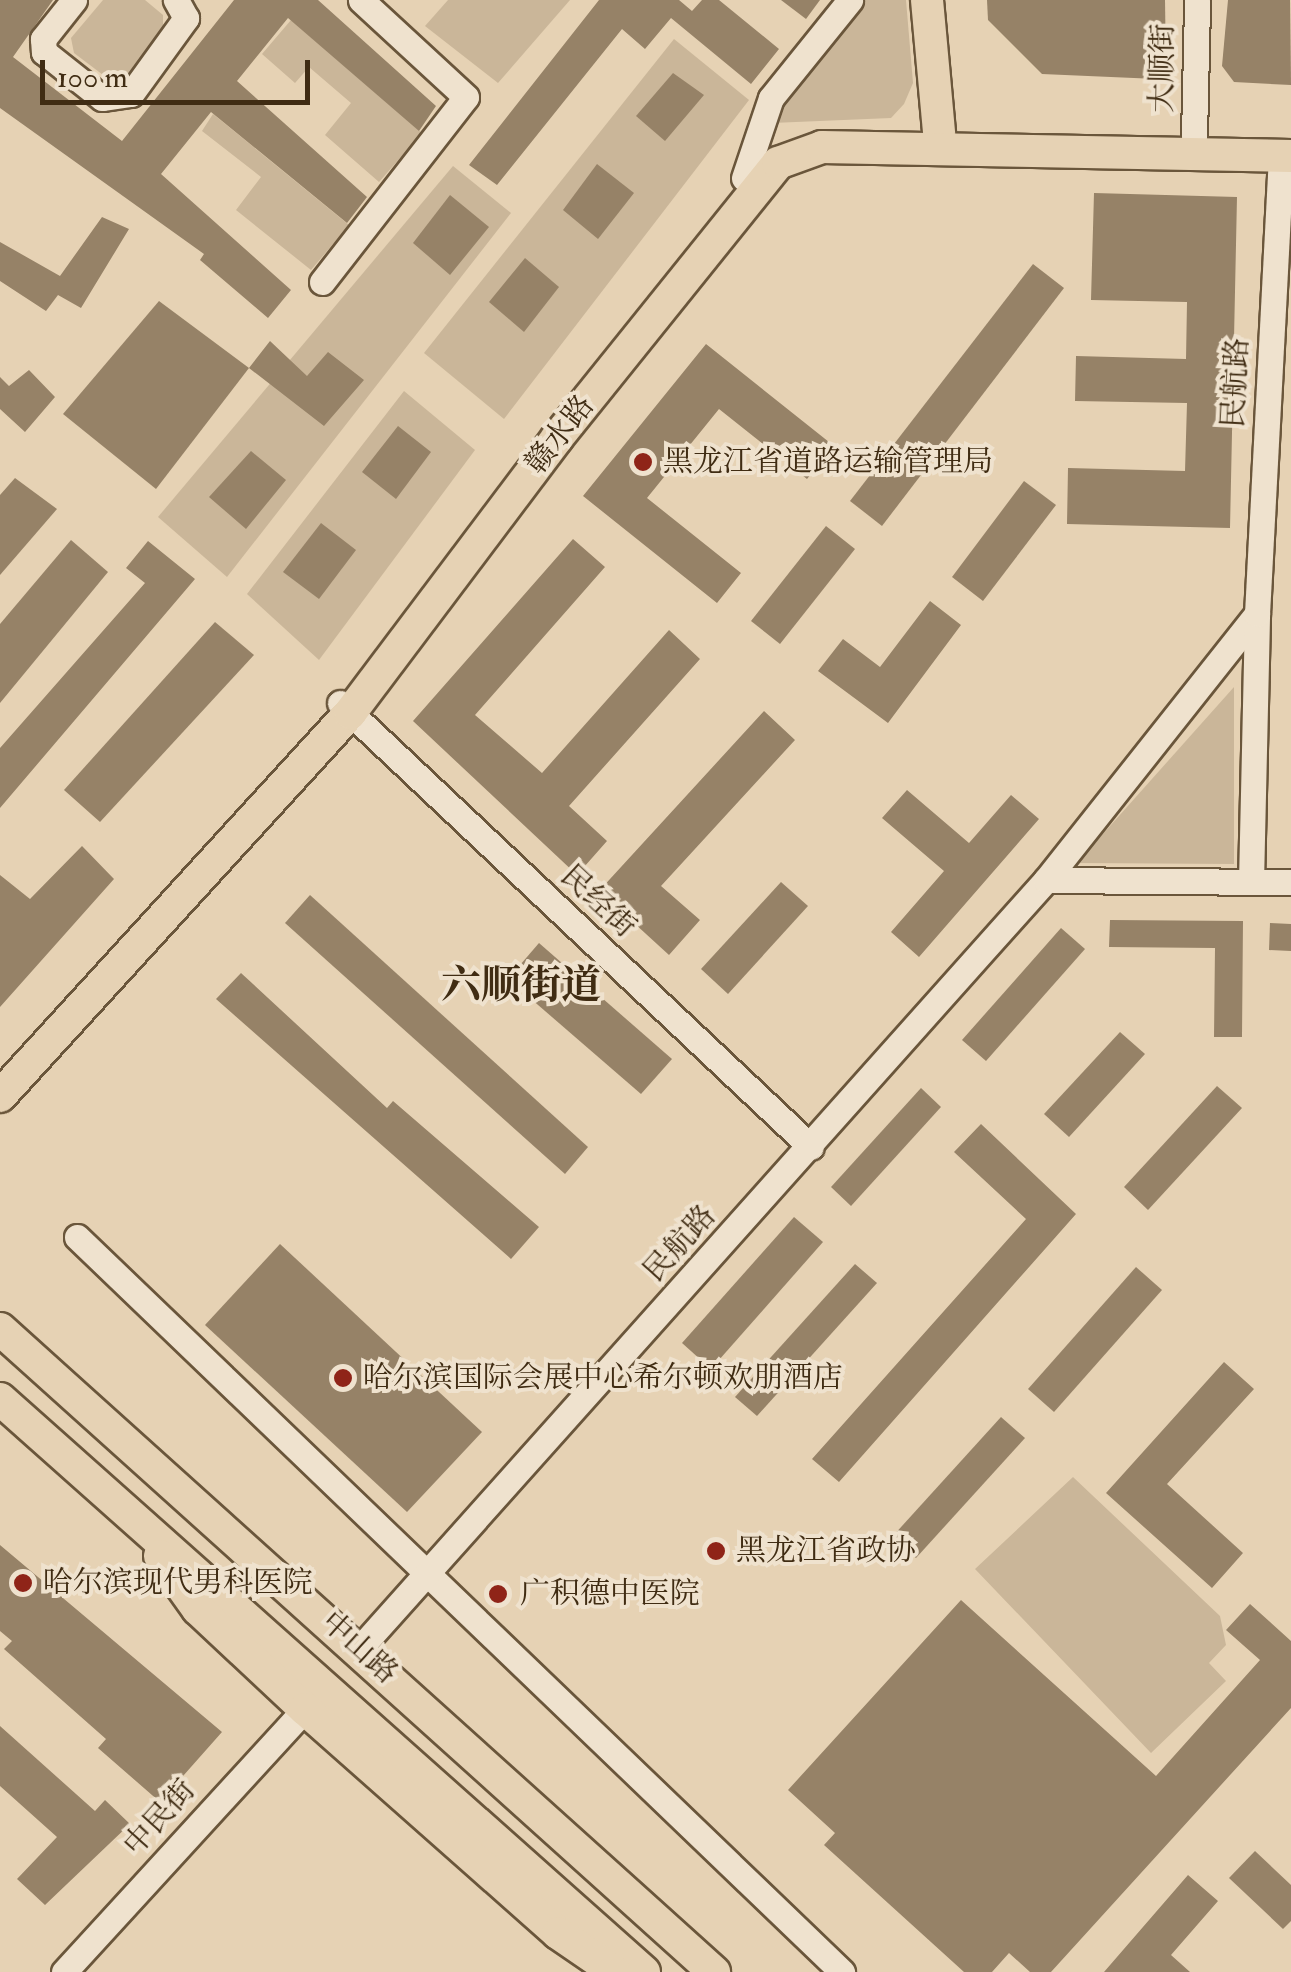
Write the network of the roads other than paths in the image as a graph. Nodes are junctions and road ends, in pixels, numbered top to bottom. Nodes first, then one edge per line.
1 (74, 0) edge
2 (176, 0) edge
3 (361, 0) edge
4 (850, 0) edge
5 (927, 0) edge
6 (1197, 0) edge
7 (939, 133) junction
8 (1194, 138) junction
9 (1288, 150) edge
10 (744, 178) junction
11 (322, 282) dead end
12 (1256, 614) junction
13 (345, 708) junction
14 (1046, 880) junction
15 (1250, 882) junction
16 (1291, 882) edge
17 (0, 1075) edge
18 (0, 1096) edge
19 (811, 1147) junction
20 (77, 1237) dead end
21 (0, 1329) edge
22 (0, 1399) edge
23 (136, 1519) junction
24 (428, 1572) junction
25 (360, 1648) junction
26 (304, 1708) junction
27 (64, 1972) edge
28 (615, 1972) edge
29 (644, 1972) edge
30 (714, 1972) edge
31 (842, 1972) edge

1 - 2 street
3 - 11 street
4 - 10 street, 赣水路
5 - 7 main road
6 - 8 street, 大顺街
7 - 8 main road, 赣水路
7 - 10 main road, 赣水路
8 - 9 main road, 赣水路
9 - 12 street, 民航路
9 - 13 main road, 赣水路
10 - 13 main road, 赣水路
12 - 14 street, 民航路
12 - 15 street, 民航路
13 - 17 main road, 赣水路
13 - 18 main road, 赣水路
13 - 19 street, 民经街
14 - 15 street
14 - 19 street, 民航路
15 - 16 street
19 - 24 street, 民航路
20 - 24 street
21 - 25 main road, 中山路
22 - 23 main road, 中山路
23 - 26 main road
23 - 29 main road, 中山路
24 - 25 street, 民航路
24 - 31 street
25 - 30 main road, 中山路
26 - 27 street, 中民街
26 - 28 main road

